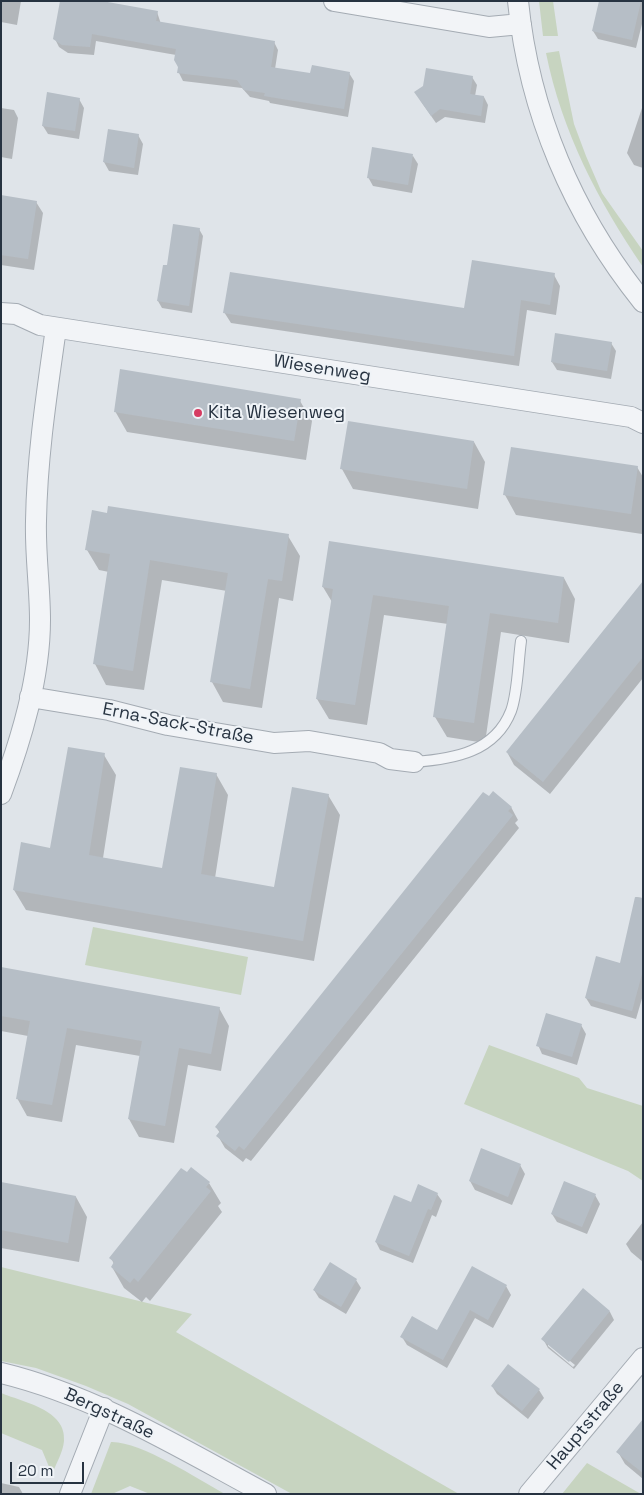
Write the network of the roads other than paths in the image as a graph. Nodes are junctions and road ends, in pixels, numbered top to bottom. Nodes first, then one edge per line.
1 (334, 1) edge
2 (518, 1) edge
3 (521, 24) junction
4 (643, 302) edge
5 (1, 313) edge
6 (56, 328) junction
7 (643, 423) edge
8 (522, 641) dead end
9 (30, 698) junction
10 (414, 762) joint
11 (1, 794) edge
12 (643, 1358) edge
13 (1, 1373) edge
14 (104, 1408) junction
15 (70, 1494) edge
16 (266, 1494) edge
17 (529, 1494) edge

1 - 3 street
2 - 3 street
3 - 4 street
5 - 6 street, Wiesenweg
6 - 7 street, Wiesenweg
6 - 9 street
8 - 10 lane
9 - 10 street, Erna-Sack-Straße
9 - 11 street
12 - 17 street, Hauptstraße
13 - 14 street, Bergstraße
14 - 15 street
14 - 16 street, Bergstraße

